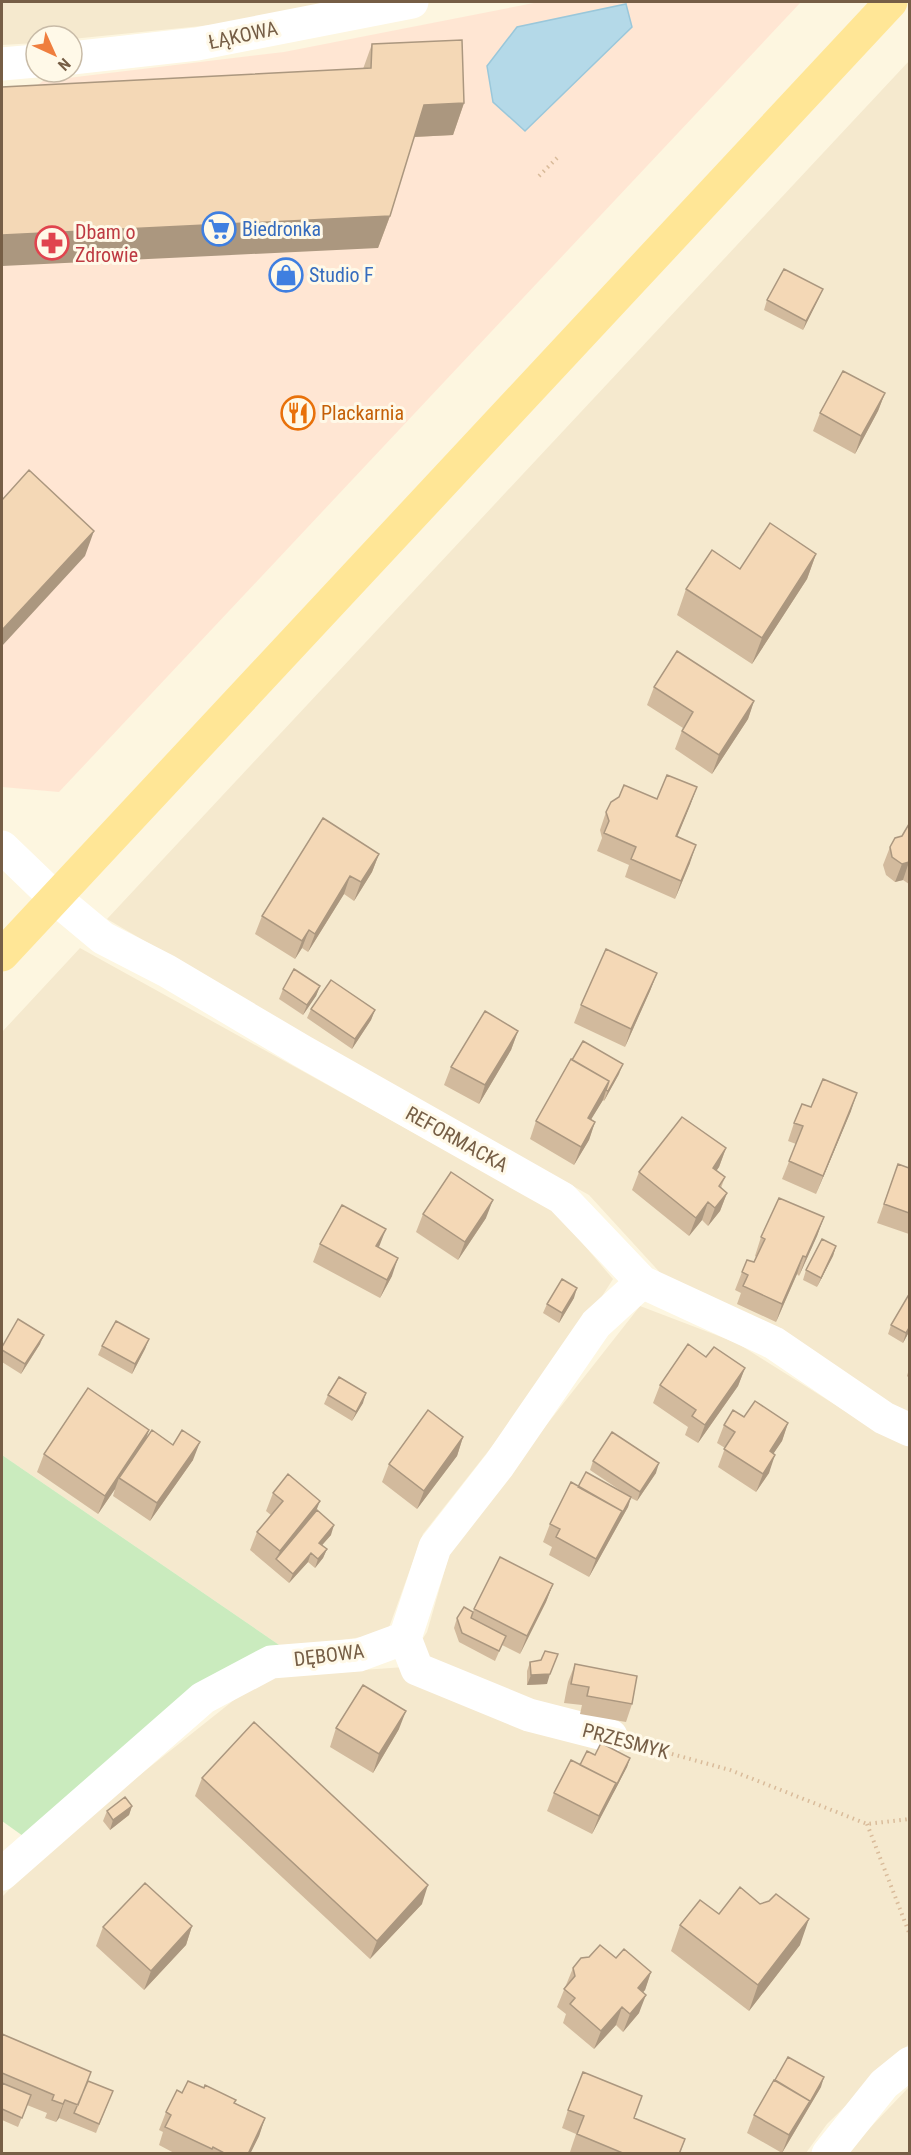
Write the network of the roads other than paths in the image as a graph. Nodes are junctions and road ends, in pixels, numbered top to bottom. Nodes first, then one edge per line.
1 (412, 2) edge
2 (891, 2) edge
3 (84, 57) edge
4 (24, 63) edge
5 (2, 64) edge
6 (2, 847) edge
7 (55, 898) junction
8 (2, 955) edge
9 (642, 1282) junction
10 (909, 1430) edge
11 (405, 1638) junction
12 (611, 1737) road end
13 (2, 1874) edge
14 (909, 2063) edge
15 (828, 2154) edge

1 - 3 street, ŁĄKOWA
2 - 7 main road
4 - 5 street
6 - 7 street, REFORMACKA
7 - 8 main road
7 - 9 street, REFORMACKA
9 - 10 street, REFORMACKA
9 - 11 street
11 - 12 street, PRZESMYK
11 - 13 street, DĘBOWA
14 - 15 street

